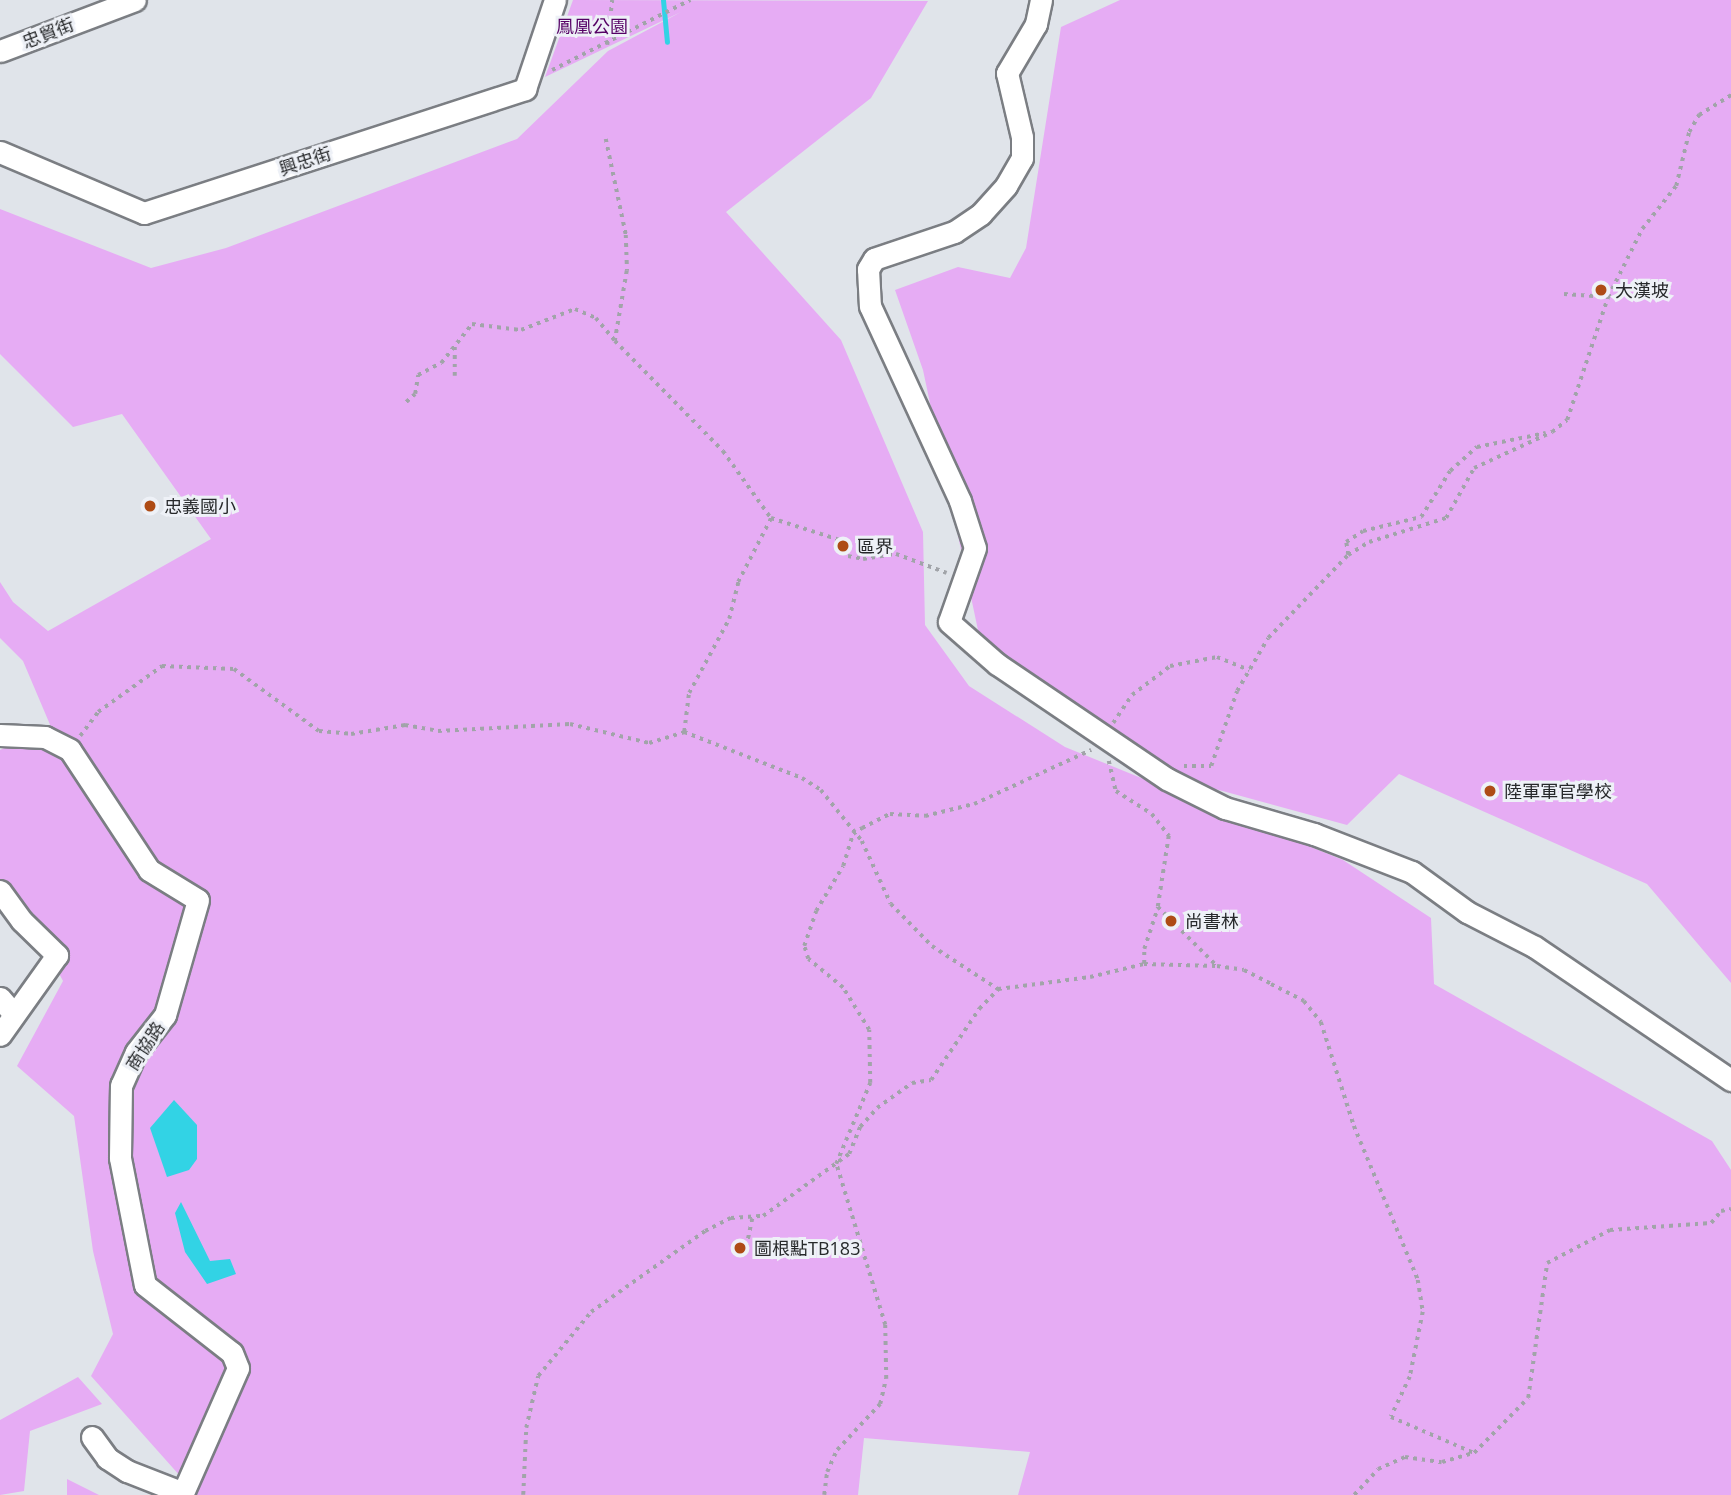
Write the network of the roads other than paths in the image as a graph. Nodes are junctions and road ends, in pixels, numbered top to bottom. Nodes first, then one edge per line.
1 (135, 0) edge
2 (555, 0) edge
3 (1041, 0) edge
4 (0, 51) edge
5 (0, 152) edge
6 (0, 734) edge
7 (0, 891) edge
8 (7, 1006) edge
9 (0, 1035) edge
10 (1731, 1080) edge
11 (92, 1437) dead end
12 (182, 1494) edge

1 - 4 street, 忠貿街
2 - 5 street, 興忠街
3 - 10 street
6 - 12 street, 商協路
7 - 8 street
8 - 9 street
11 - 12 street

